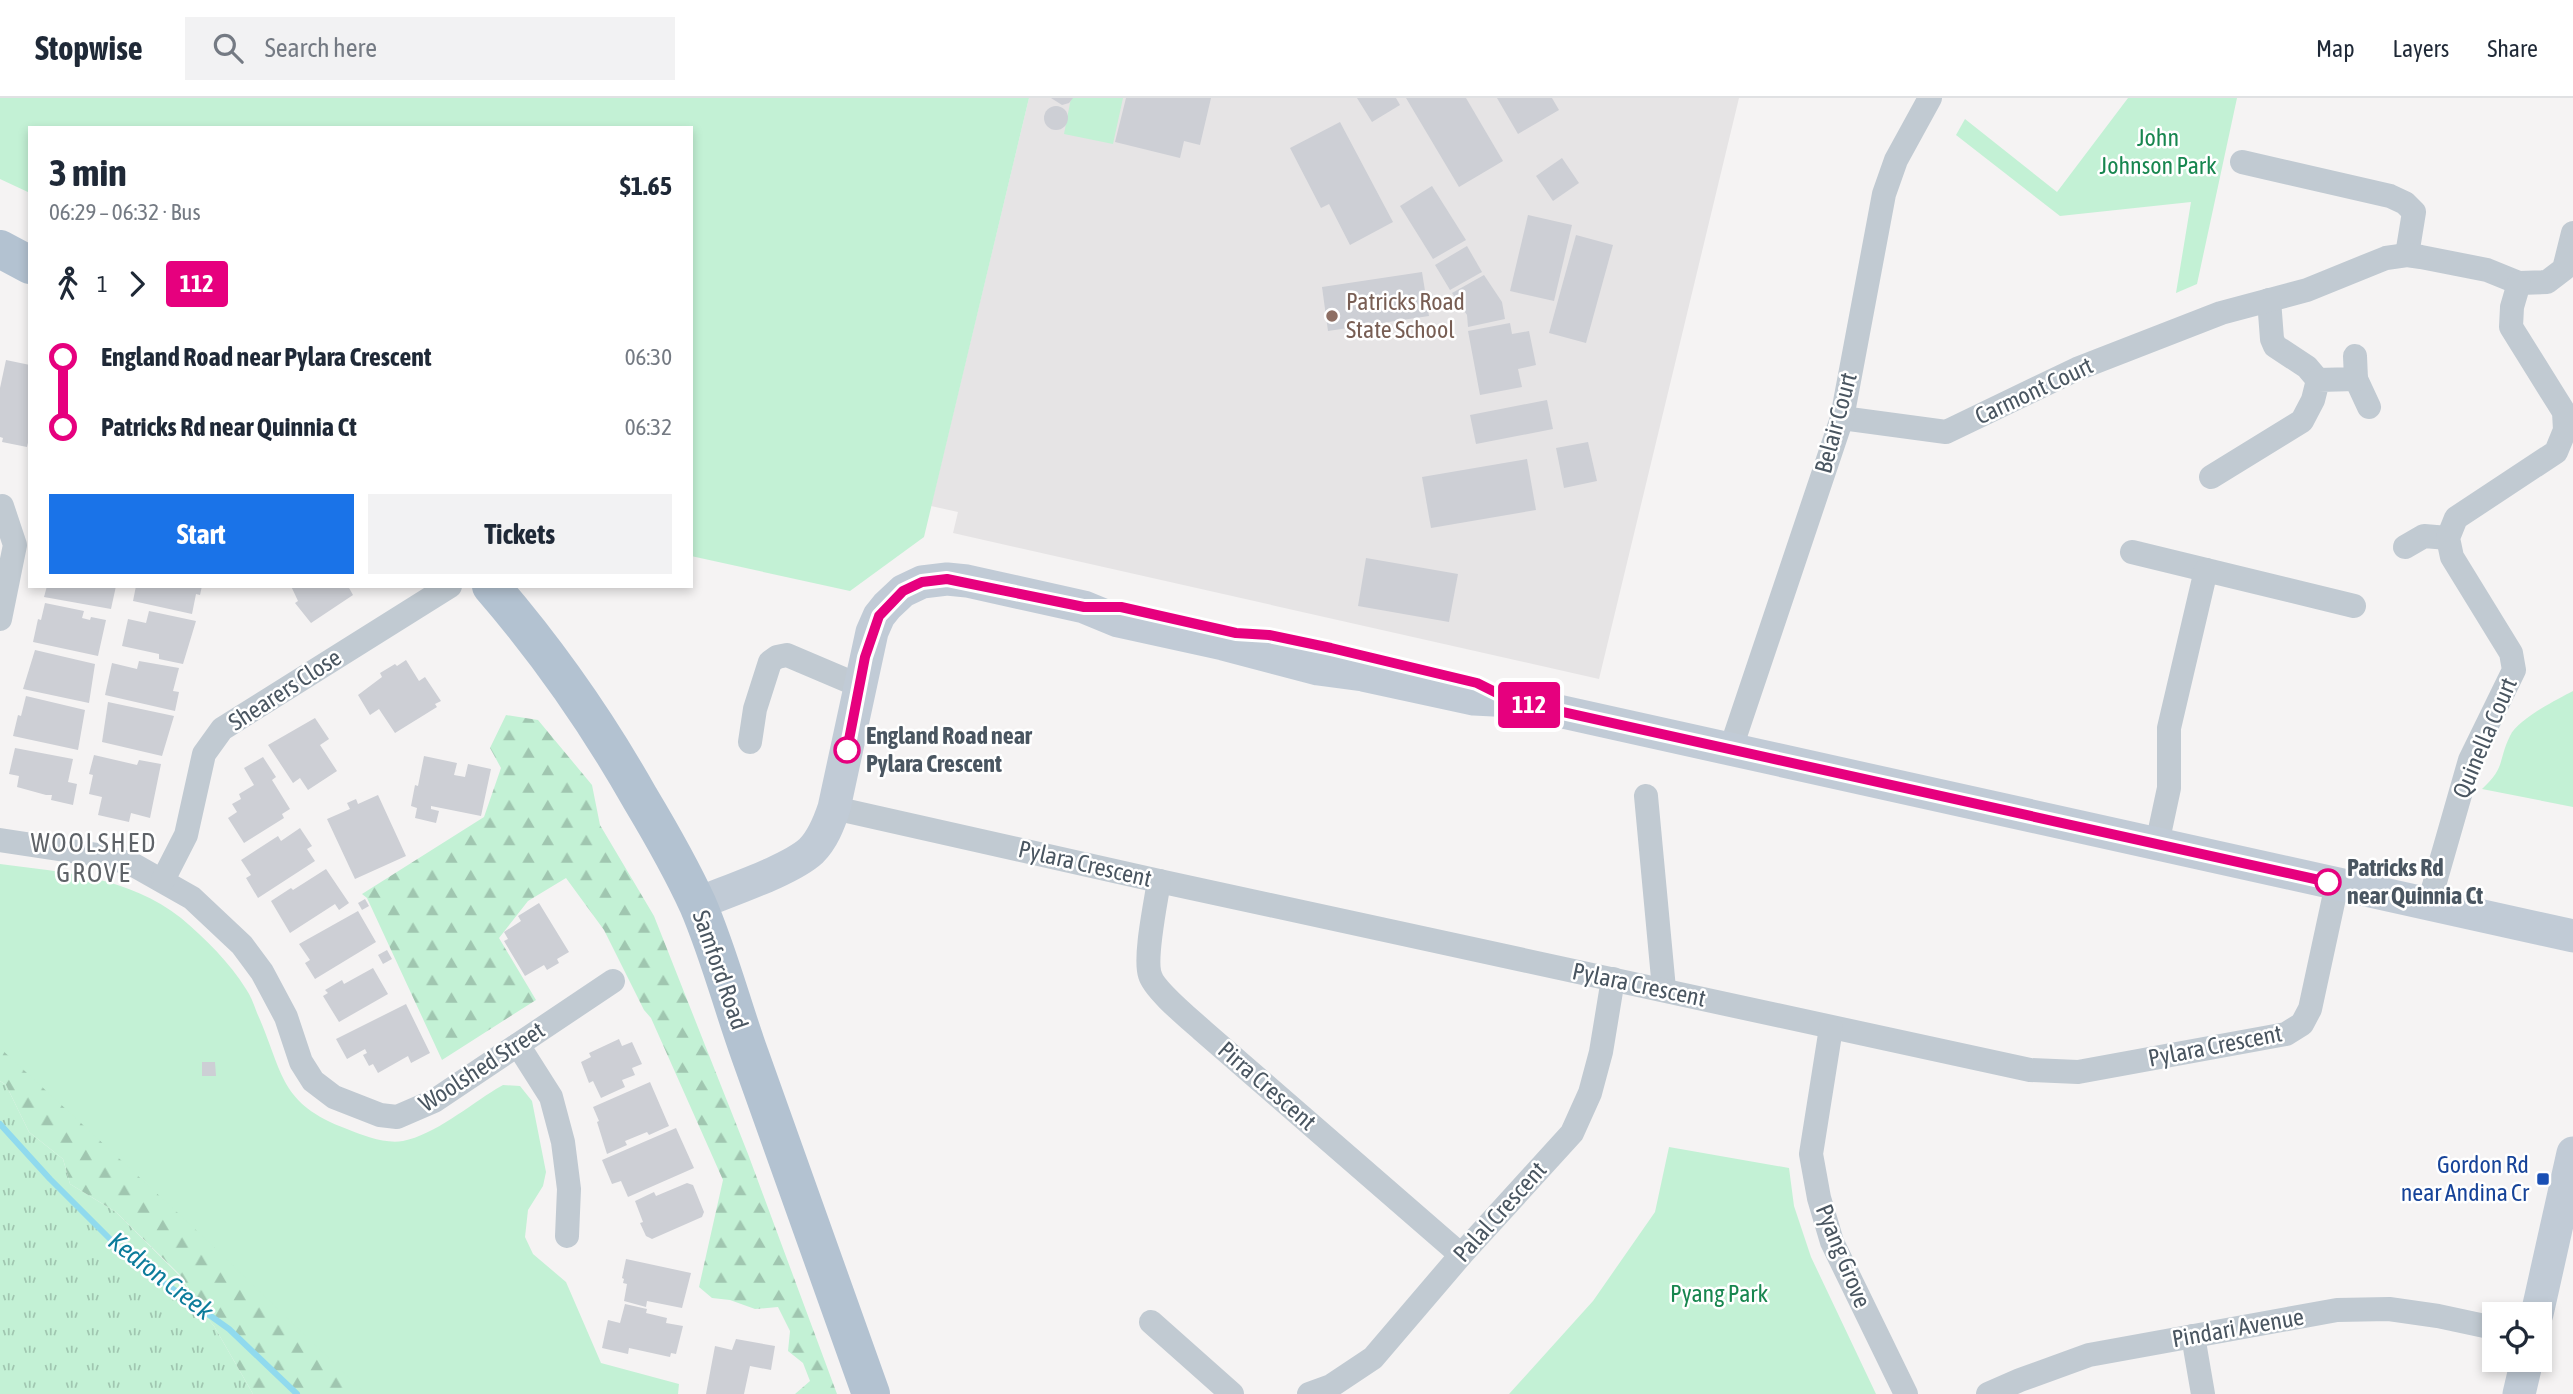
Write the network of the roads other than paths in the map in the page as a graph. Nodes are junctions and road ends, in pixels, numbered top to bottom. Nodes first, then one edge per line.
1 (1930, 98) edge
2 (2242, 162) dead end
3 (2573, 233) edge
4 (0, 249) edge
5 (2407, 255) junction
6 (28, 264) edge
7 (2519, 284) junction
8 (2269, 300) junction
9 (2318, 380) junction
10 (2369, 407) dead end
11 (1842, 418) junction
12 (2211, 477) dead end
13 (2, 506) dead end
14 (2448, 538) junction
15 (2405, 547) dead end
16 (2132, 552) dead end
17 (2206, 570) junction
18 (447, 588) edge
19 (493, 588) edge
20 (2354, 606) dead end
21 (0, 618) edge
22 (860, 686) junction
23 (750, 742) dead end
24 (1731, 748) junction
25 (1646, 796) dead end
26 (834, 808) junction
27 (0, 840) edge
28 (2157, 844) junction
29 (163, 880) junction
30 (1159, 881) junction
31 (2337, 884) junction
32 (697, 904) junction
33 (2429, 904) junction
34 (2573, 936) edge
35 (1613, 979) junction
36 (613, 981) dead end
37 (1664, 989) junction
38 (1831, 1028) junction
39 (518, 1045) junction
40 (2573, 1153) edge
41 (2567, 1213) edge
42 (567, 1236) dead end
43 (1461, 1255) junction
44 (2541, 1302) edge
45 (1151, 1322) dead end
46 (2482, 1325) edge
47 (2193, 1336) junction
48 (2524, 1372) edge
49 (871, 1394) edge
50 (1232, 1394) edge
51 (1309, 1394) edge
52 (1906, 1394) edge
53 (1987, 1394) edge
54 (2203, 1394) edge
55 (2519, 1394) edge

1 - 11 street, Belair Court
2 - 5 street
3 - 7 street
4 - 6 main road
5 - 7 street
5 - 8 street, Carmont Court
7 - 14 street
8 - 9 street
8 - 11 street, Carmont Court
9 - 10 street
9 - 12 street
11 - 24 street, Belair Court
13 - 21 street
14 - 15 street
14 - 33 street, Quinella Court
16 - 17 street
17 - 20 street
17 - 28 street
18 - 29 street, Shearers Close
19 - 32 main road, Samford Road
22 - 23 street
22 - 24 main road
22 - 26 main road
24 - 28 main road
25 - 37 street
26 - 30 street, Pylara Crescent
26 - 32 main road
27 - 29 street, Woolshed Street
28 - 31 main road
29 - 39 street, Woolshed Street
30 - 35 street, Pylara Crescent
30 - 43 street, Pirra Crescent
31 - 33 main road
31 - 38 street, Pylara Crescent
32 - 49 main road, Samford Road
33 - 34 main road
35 - 37 street, Pylara Crescent
35 - 43 street, Palal Crescent
36 - 39 street, Woolshed Street
37 - 38 street, Pylara Crescent
38 - 52 street, Pyang Grove
39 - 42 street
40 - 41 main road
41 - 44 main road
43 - 51 street, Palal Crescent
45 - 50 street
46 - 47 street, Pindari Avenue
47 - 53 street, Pindari Avenue
47 - 54 street
48 - 55 main road

